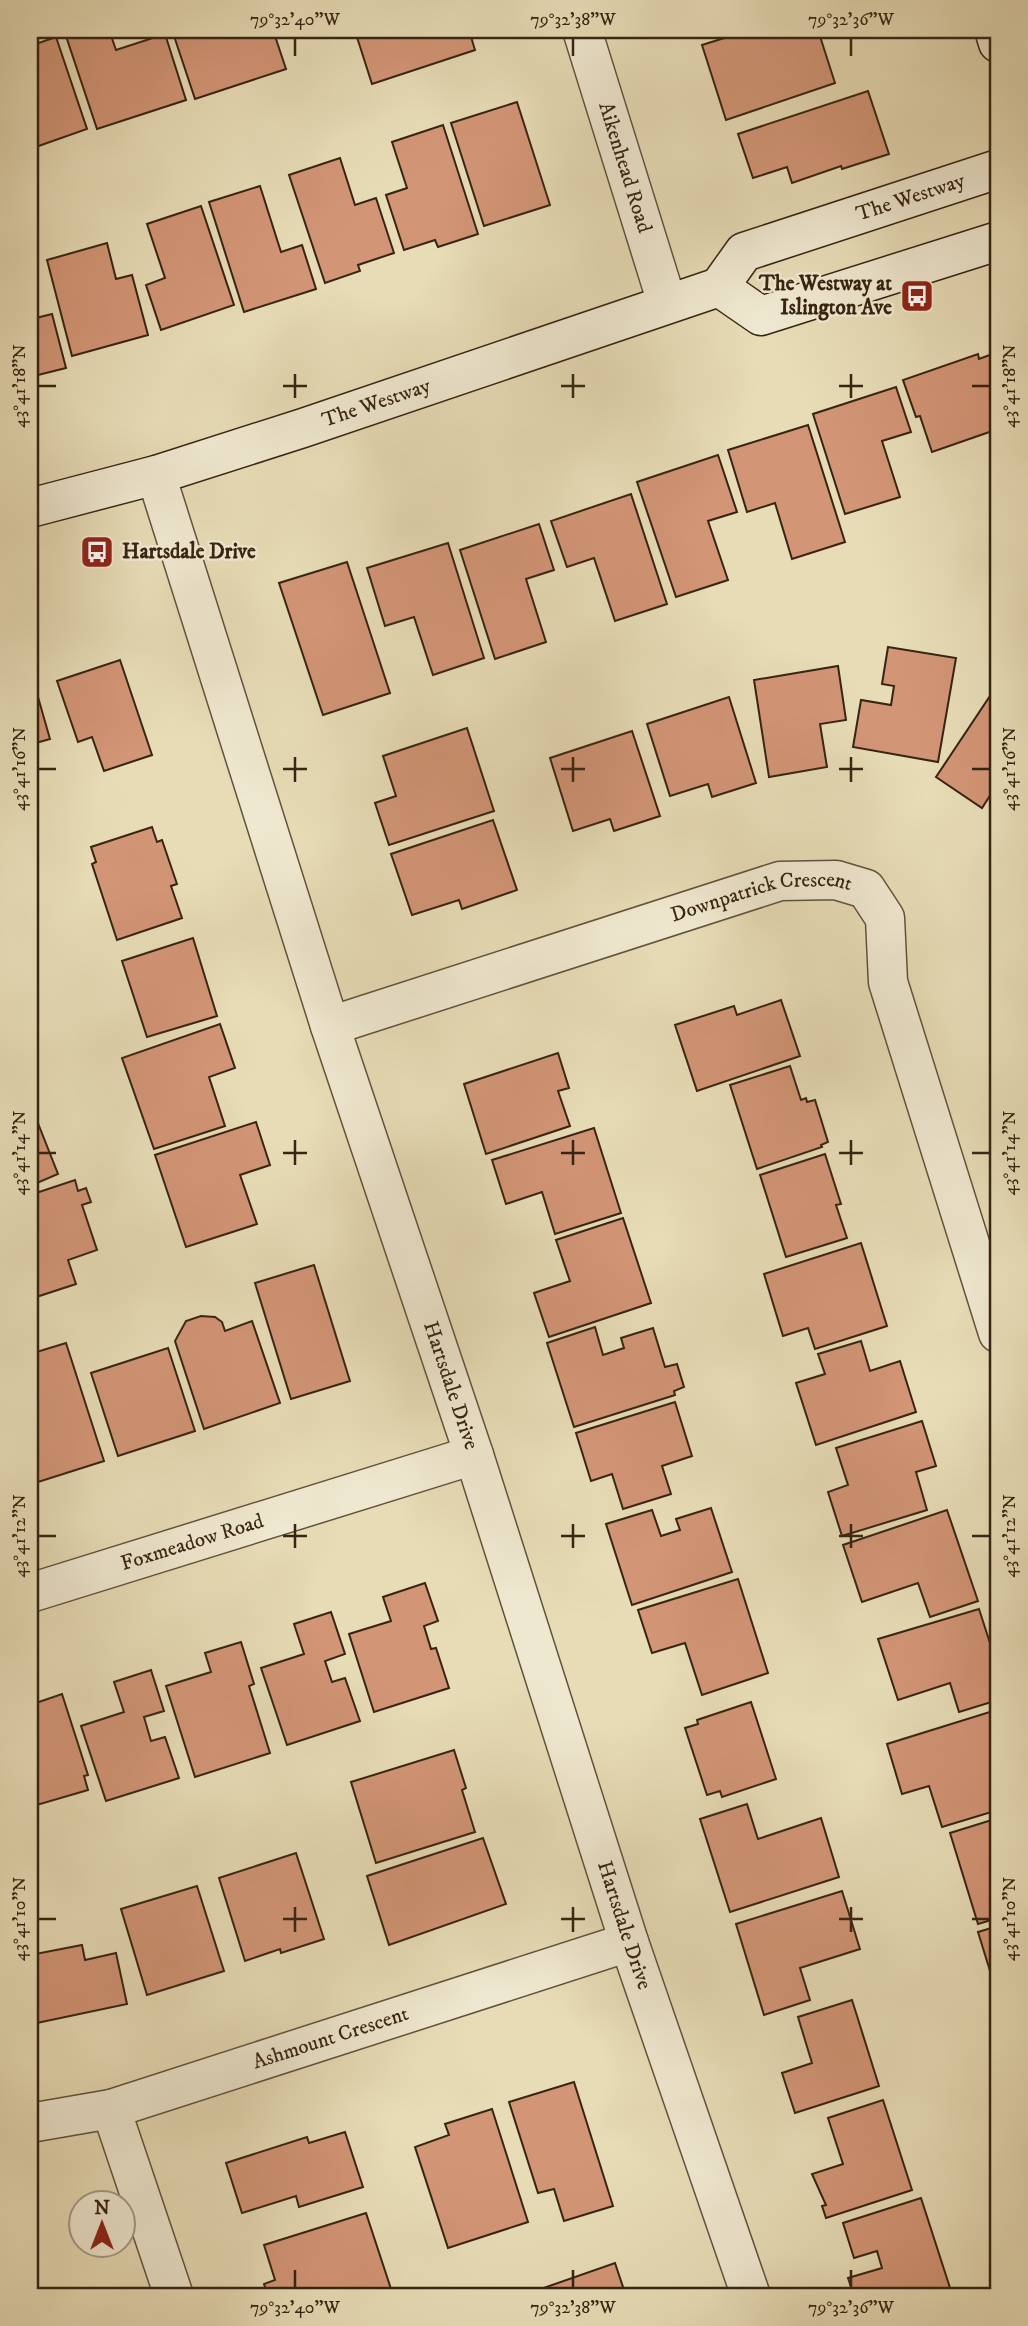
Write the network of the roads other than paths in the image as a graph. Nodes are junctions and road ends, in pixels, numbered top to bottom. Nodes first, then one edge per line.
1 (582, 30) edge
2 (994, 30) edge
3 (998, 43) edge
4 (998, 169) edge
5 (998, 241) edge
6 (719, 287) junction
7 (667, 303) junction
8 (156, 475) junction
9 (30, 508) edge
10 (330, 1026) junction
11 (998, 1333) edge
12 (474, 1455) junction
13 (30, 1593) edge
14 (629, 1942) junction
15 (111, 2109) junction
16 (30, 2123) edge
17 (174, 2296) edge
18 (751, 2296) edge

1 - 7 street, Aikenhead Road
2 - 3 street
4 - 6 street, The Westway
5 - 6 street
6 - 7 street, The Westway
7 - 8 street, The Westway
8 - 9 street, The Westway
8 - 10 street, Hartsdale Drive
10 - 11 street, Downpatrick Crescent
10 - 12 street, Hartsdale Drive
12 - 13 street, Foxmeadow Road
12 - 14 street, Hartsdale Drive
14 - 15 street, Ashmount Crescent
14 - 18 street, Hartsdale Drive
15 - 16 street, Ashmount Crescent
15 - 17 street

